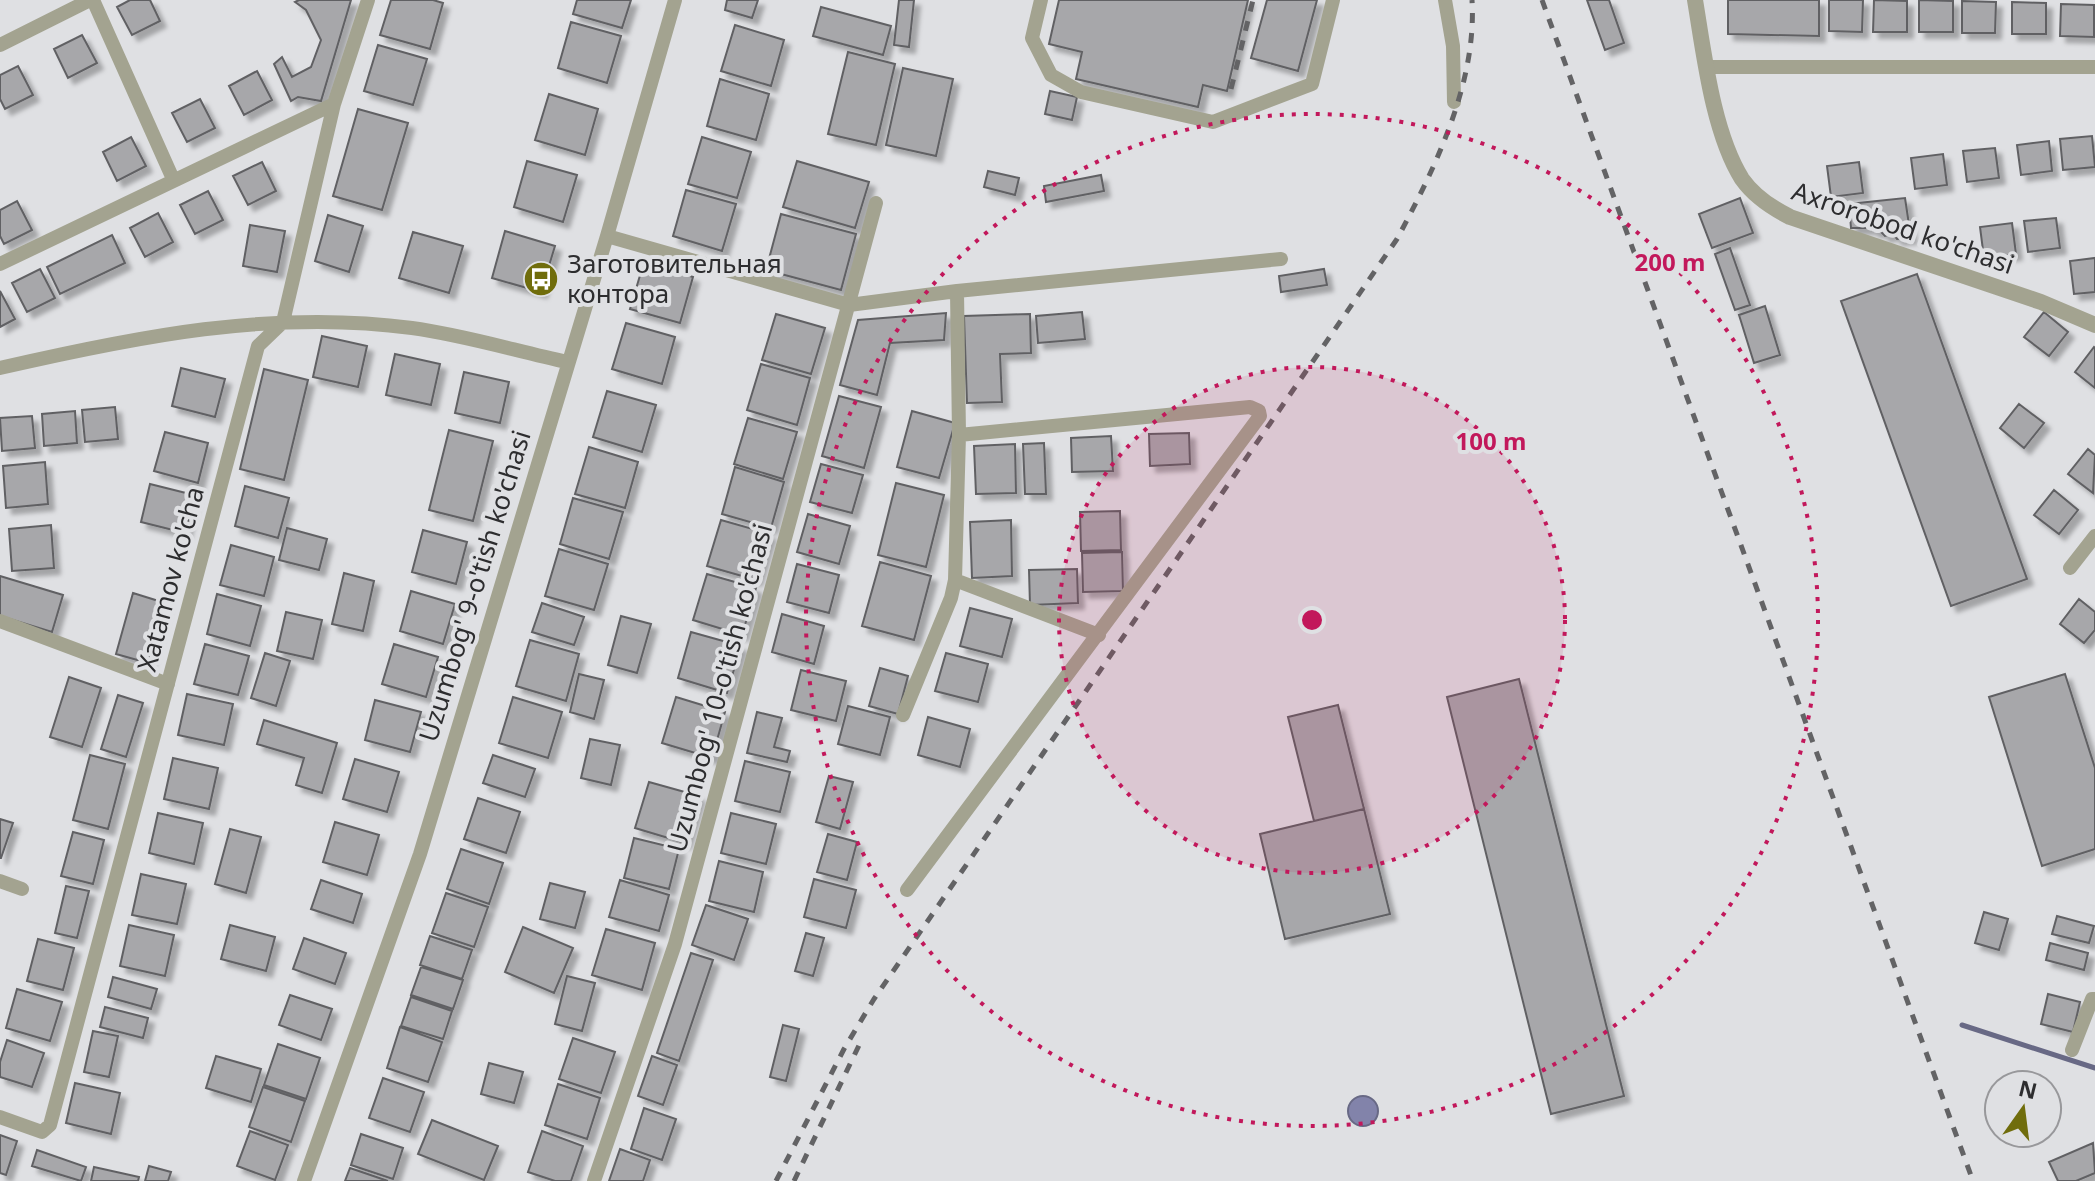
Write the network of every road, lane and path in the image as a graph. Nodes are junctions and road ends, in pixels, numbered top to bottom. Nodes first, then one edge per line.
1 (91, 0) edge
2 (368, 0) edge
3 (675, 0) edge
4 (1041, 0) edge
5 (1333, 0) edge
6 (1445, 0) edge
7 (1695, 0) edge
8 (0, 45) edge
9 (1706, 67) junction
10 (2095, 67) edge
11 (1454, 102) dead end
12 (334, 104) junction
13 (173, 179) junction
14 (876, 203) dead end
15 (607, 236) junction
16 (1281, 259) dead end
17 (0, 264) edge
18 (957, 291) junction
19 (849, 305) junction
20 (283, 322) junction
21 (2095, 325) edge
22 (567, 362) junction
23 (0, 368) edge
24 (959, 435) junction
25 (2095, 536) edge
26 (2070, 568) dead end
27 (955, 580) junction
28 (0, 621) edge
29 (1099, 635) junction
30 (168, 684) junction
31 (903, 715) dead end
32 (0, 881) edge
33 (22, 889) dead end
34 (907, 890) dead end
35 (2095, 999) edge
36 (2072, 1050) dead end
37 (0, 1117) edge
38 (304, 1181) edge
39 (594, 1181) edge

1 - 8 street
1 - 13 street
2 - 12 street, Xatamov ko'cha
3 - 15 street, Uzumbog' 9-o'tish ko'chasi
4 - 5 street
6 - 11 street
7 - 9 street, Axrorobod ko'chasi
9 - 10 street
9 - 21 street, Axrorobod ko'chasi
12 - 13 street
12 - 20 street, Xatamov ko'cha
13 - 17 street
14 - 19 street, Uzumbog' 10-o'tish ko'chasi
15 - 19 street
15 - 22 street, Uzumbog' 9-o'tish ko'chasi
16 - 18 street
18 - 19 street
18 - 24 street
19 - 39 street, Uzumbog' 10-o'tish ko'chasi
20 - 22 street
20 - 23 street
20 - 30 street, Xatamov ko'cha
22 - 38 street, Uzumbog' 9-o'tish ko'chasi
24 - 27 street
24 - 29 street
25 - 26 street
27 - 29 street
27 - 31 street
28 - 30 street
29 - 34 street
30 - 37 street, Xatamov ko'cha
32 - 33 street
35 - 36 street

